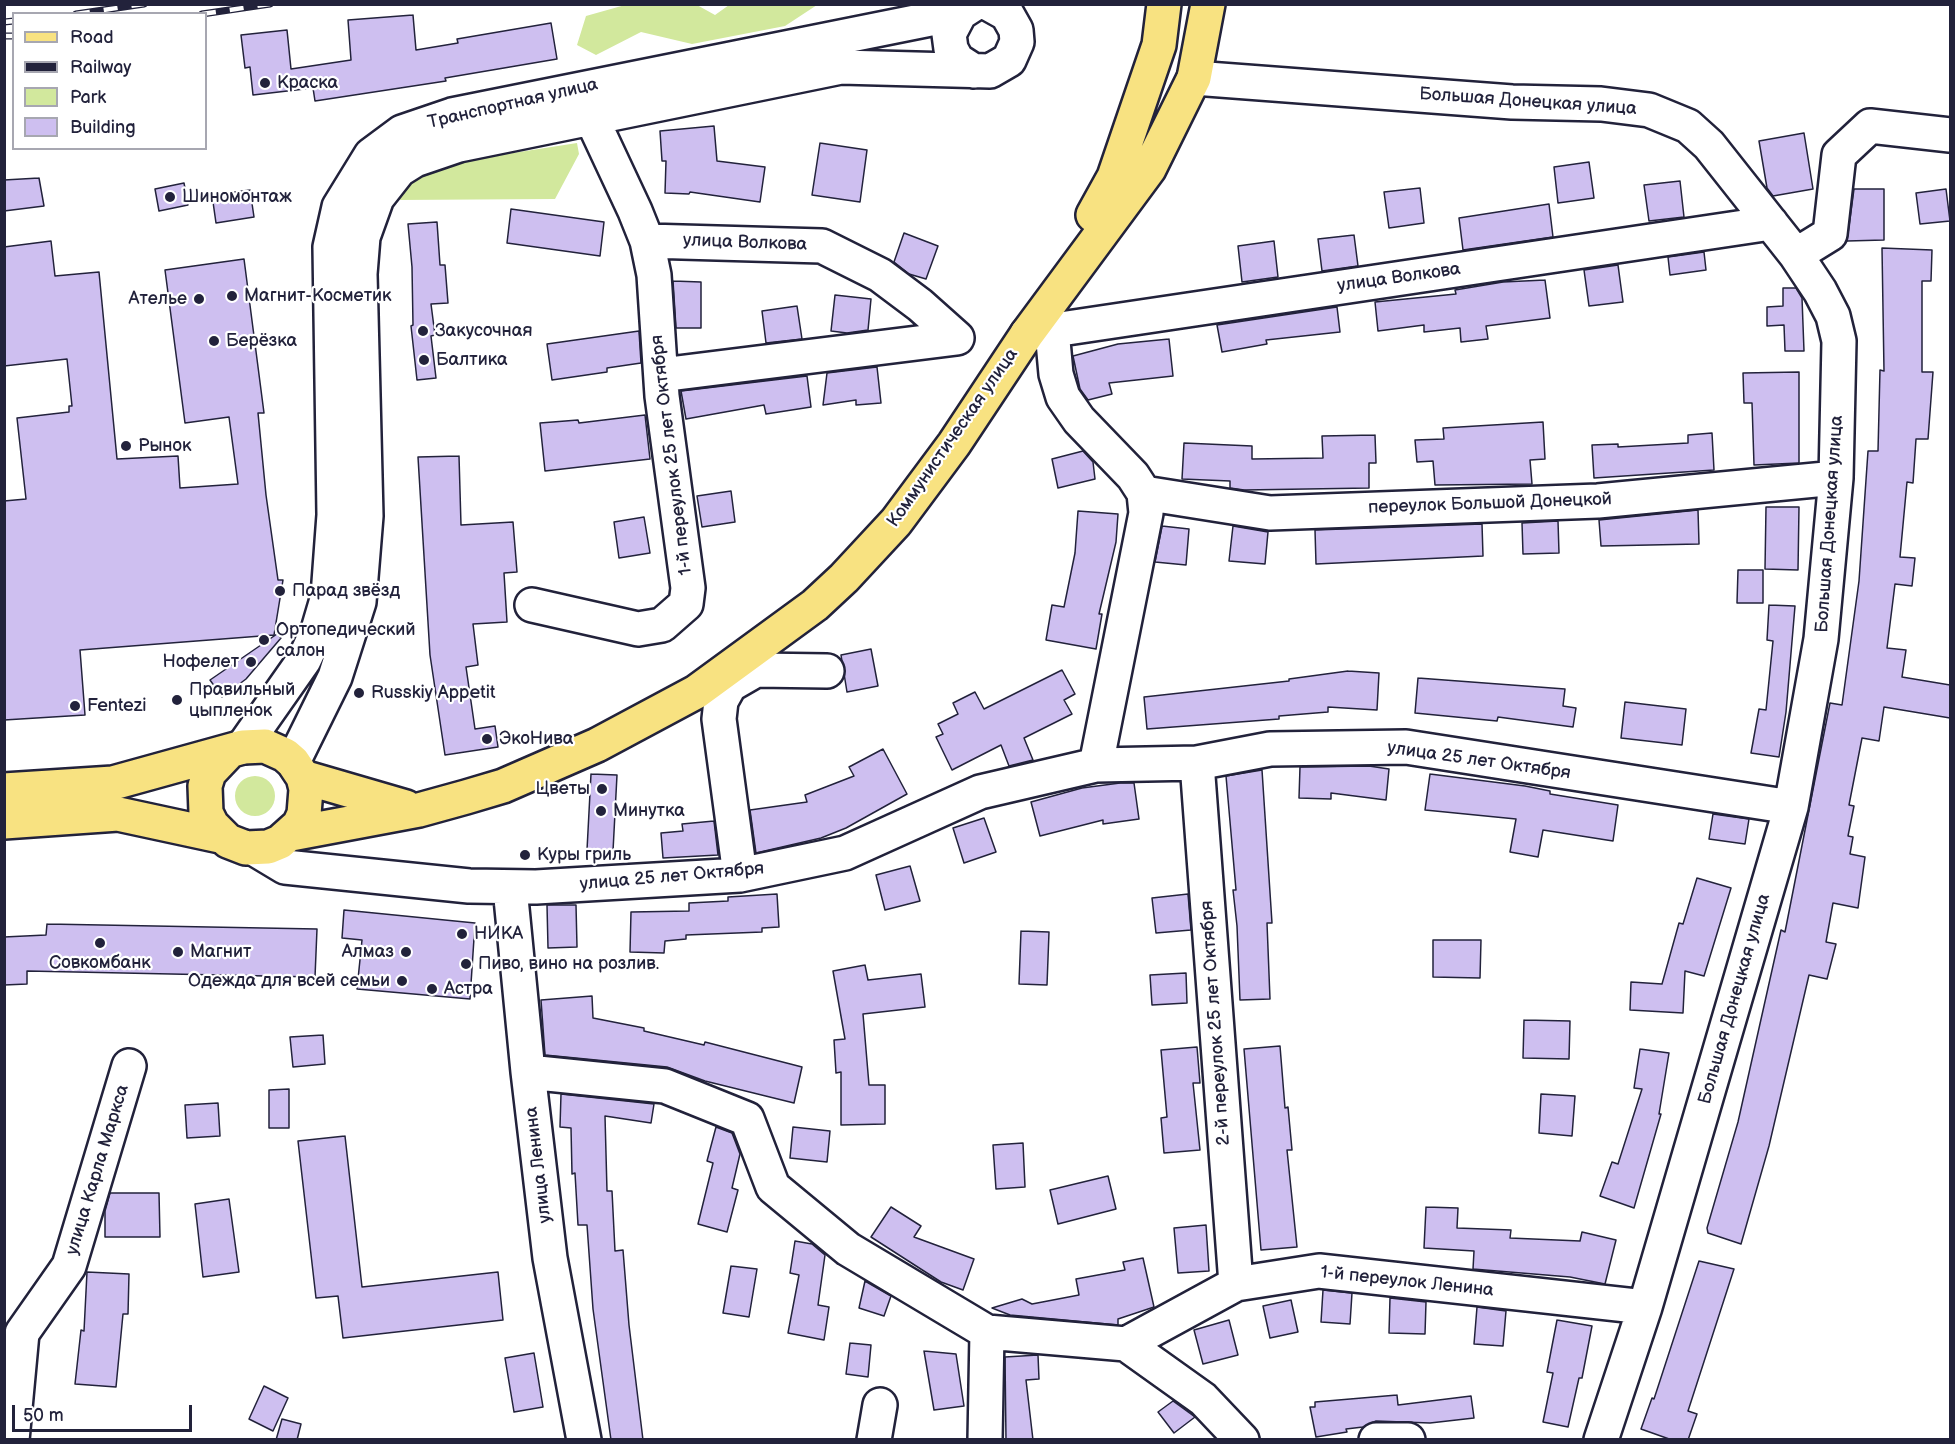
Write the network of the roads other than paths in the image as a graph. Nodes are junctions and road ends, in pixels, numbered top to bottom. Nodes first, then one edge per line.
1 (1164, 4) edge
2 (1208, 4) edge
3 (976, 7) edge
4 (974, 71) junction
5 (1194, 78) junction
6 (591, 117) junction
7 (1950, 135) edge
8 (1772, 223) junction
9 (646, 241) junction
10 (1796, 255) junction
11 (1040, 332) junction
12 (661, 375) junction
13 (1836, 478) junction
14 (1144, 493) junction
15 (532, 605) dead end
16 (827, 671) dead end
17 (235, 750) junction
18 (1197, 763) junction
19 (1096, 765) junction
20 (298, 769) junction
21 (4, 790) edge
22 (1791, 807) junction
23 (419, 810) junction
24 (4, 822) edge
25 (291, 834) junction
26 (220, 836) junction
27 (255, 849) junction
28 (740, 875) junction
29 (510, 888) junction
30 (129, 1066) dead end
31 (528, 1072) junction
32 (1236, 1284) junction
33 (1645, 1307) junction
34 (987, 1332) junction
35 (13, 1333) edge
36 (1126, 1344) junction
37 (880, 1405) dead end
38 (12, 1440) edge
39 (584, 1440) edge
40 (874, 1440) edge
41 (985, 1440) edge
42 (1242, 1440) edge
43 (1376, 1440) edge
44 (1408, 1440) edge
45 (1601, 1440) edge

1 - 11 main road, Коммунистическая улица
2 - 5 main road, Коммунистическая улица
3 - 4 street
3 - 4 street, Транспортная улица
3 - 17 street, Транспортная улица
4 - 6 street, Транспортная улица
5 - 8 street, Большая Донецкая улица
5 - 11 main road, Коммунистическая улица
6 - 9 street, 1-й переулок 25 лет Октября
6 - 20 street, Транспортная улица
7 - 10 street
8 - 10 street, Большая Донецкая улица
8 - 11 street, улица Волкова
9 - 12 street, 1-й переулок 25 лет Октября
9 - 12 street, улица Волкова
10 - 13 street, Большая Донецкая улица
11 - 14 street
11 - 23 main road, Коммунистическая улица
12 - 15 street, 1-й переулок 25 лет Октября
13 - 14 street, переулок Большой Донецкой
13 - 22 street, Большая Донецкая улица
14 - 19 street
16 - 28 street
17 - 20 main road
17 - 21 main road
17 - 26 main road
18 - 19 street, улица 25 лет Октября
18 - 22 street, улица 25 лет Октября
18 - 32 street, 2-й переулок 25 лет Октября
19 - 28 street, улица 25 лет Октября
20 - 23 main road, Коммунистическая улица
20 - 25 main road
22 - 33 street, Большая Донецкая улица
23 - 25 main road, Коммунистическая улица
24 - 26 main road
25 - 27 main road
26 - 27 main road
27 - 29 street, улица 25 лет Октября
28 - 29 street, улица 25 лет Октября
29 - 31 street, улица Ленина
30 - 35 street, улица Карла Маркса
31 - 34 street
31 - 39 street, улица Ленина
32 - 33 street, 1-й переулок Ленина
32 - 36 street, 1-й переулок Ленина
33 - 45 street, Большая Донецкая улица
34 - 36 street
34 - 41 street
35 - 38 street, улица Карла Маркса
36 - 42 street
37 - 40 street
43 - 44 street

